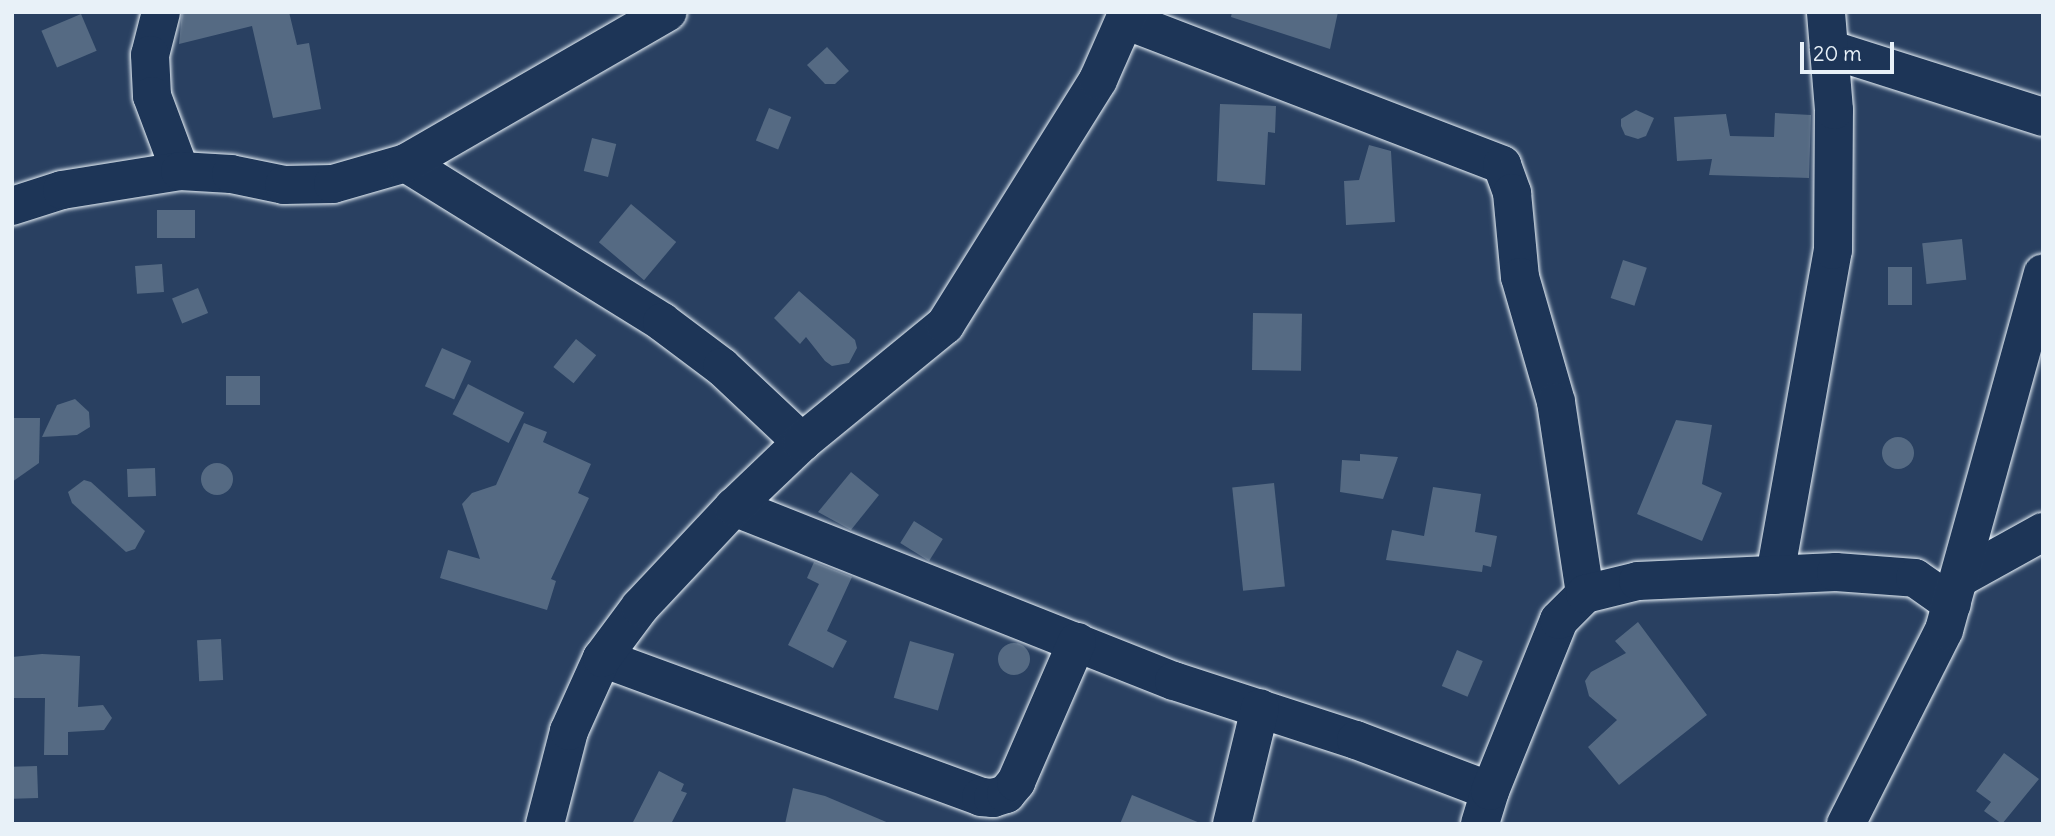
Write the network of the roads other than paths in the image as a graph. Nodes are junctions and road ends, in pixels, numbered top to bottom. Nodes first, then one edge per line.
1 (161, 12) edge
2 (668, 12) edge
3 (1127, 16) edge
4 (1828, 31) edge
5 (2043, 117) edge
6 (406, 163) junction
7 (180, 171) junction
8 (12, 206) edge
9 (2043, 273) edge
10 (802, 442) junction
11 (734, 507) junction
12 (2043, 532) edge
13 (1775, 575) junction
14 (1956, 591) junction
15 (1585, 594) junction
16 (1077, 642) junction
17 (601, 659) junction
18 (1260, 708) junction
19 (1485, 807) edge
20 (545, 824) edge
21 (1232, 824) edge
22 (1846, 824) edge

1 - 7 street
2 - 6 street
3 - 10 street
3 - 15 street
4 - 5 street
4 - 13 street
6 - 7 street
6 - 10 street
7 - 8 street
9 - 14 street
10 - 11 street
11 - 16 street
11 - 17 street
12 - 14 street
13 - 14 street
13 - 15 street
14 - 22 street
15 - 19 street
16 - 17 street
16 - 18 street
17 - 20 street
18 - 19 street
18 - 21 street

